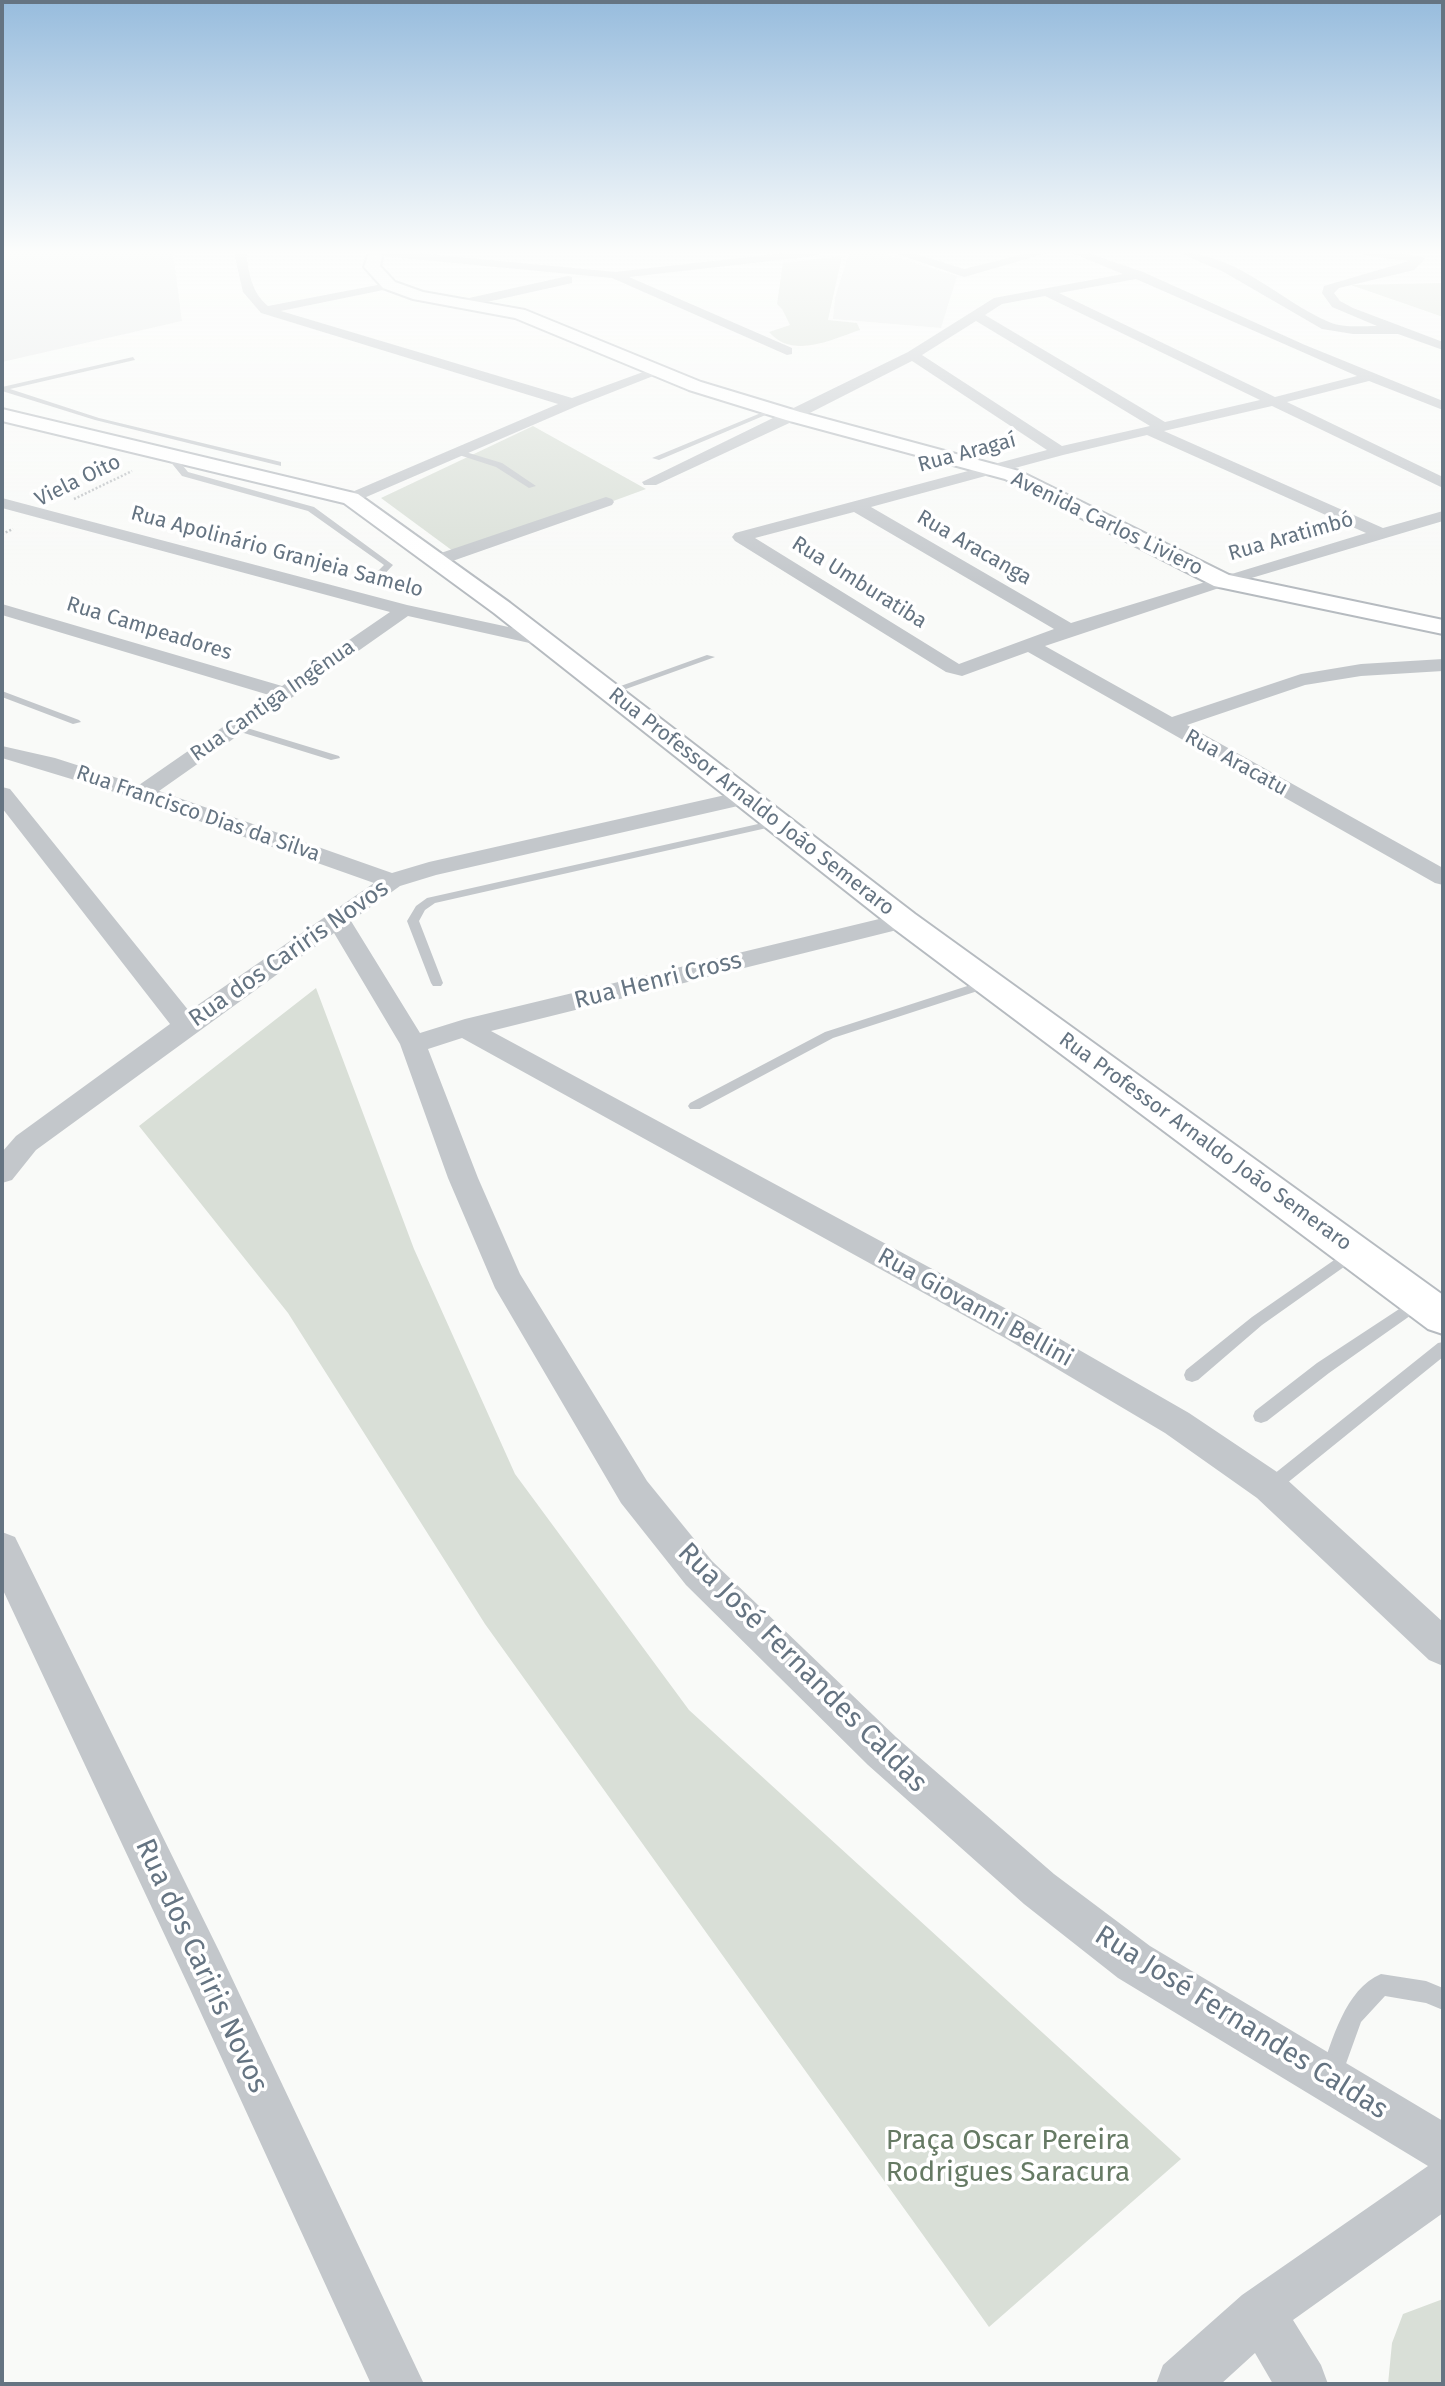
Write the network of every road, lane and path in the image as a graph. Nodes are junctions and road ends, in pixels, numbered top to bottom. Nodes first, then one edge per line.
1 (110, 364) edge
2 (445, 364) edge
3 (646, 364) edge
4 (892, 364) edge
5 (927, 364) edge
6 (1052, 364) edge
7 (1195, 364) edge
8 (1339, 364) edge
9 (659, 370) junction
10 (1369, 377) junction
11 (2, 389) edge
12 (1443, 391) edge
13 (1420, 397) junction
14 (1272, 402) junction
15 (572, 403) junction
16 (1443, 406) edge
17 (783, 413) junction
18 (2, 415) edge
19 (1155, 429) junction
20 (1060, 451) junction
21 (459, 452) junction
22 (168, 453) junction
23 (656, 458) dead end
24 (278, 464) dead end
25 (990, 469) junction
26 (650, 482) dead end
27 (1443, 483) edge
28 (532, 486) dead end
29 (351, 498) junction
30 (606, 502) dead end
31 (2, 503) edge
32 (855, 505) junction
33 (43, 514) junction
34 (1443, 516) edge
35 (2, 534) edge
36 (1382, 534) junction
37 (741, 537) joint
38 (438, 560) junction
39 (376, 578) dead end
40 (1222, 581) junction
41 (2, 609) edge
42 (405, 610) junction
43 (1443, 627) edge
44 (1069, 630) junction
45 (542, 640) junction
46 (1030, 645) junction
47 (710, 657) dead end
48 (1443, 665) edge
49 (953, 668) joint
50 (609, 692) junction
51 (283, 693) junction
52 (2, 694) edge
53 (76, 722) dead end
54 (1168, 726) junction
55 (234, 727) junction
56 (2, 752) edge
57 (335, 758) dead end
58 (142, 793) junction
59 (2, 794) edge
60 (743, 797) junction
61 (776, 823) junction
62 (1443, 878) edge
63 (392, 881) junction
64 (339, 921) junction
65 (904, 921) junction
66 (437, 983) dead end
67 (989, 983) junction
68 (186, 1026) junction
69 (465, 1028) junction
70 (413, 1044) junction
71 (695, 1106) dead end
72 (2, 1172) edge
73 (1355, 1252) junction
74 (1432, 1309) edge
75 (1443, 1348) edge
76 (1192, 1375) dead end
77 (1261, 1416) dead end
78 (1270, 1487) junction
79 (2, 1549) edge
80 (1443, 1647) edge
81 (1443, 1999) edge
82 (1329, 2080) junction
83 (1443, 2148) edge
84 (1443, 2184) edge
85 (1260, 2313) junction
86 (398, 2384) edge
87 (1182, 2384) edge
88 (1302, 2384) edge

1 - 11 lane
2 - 15 street
3 - 9 main road, Avenida Carlos Liviero
4 - 17 street
5 - 20 street
6 - 19 street
7 - 14 street
8 - 10 street
9 - 15 street
9 - 17 main road, Avenida Carlos Liviero
10 - 13 street
10 - 14 street, Rua Aragaí
11 - 24 lane
12 - 13 street
13 - 16 street
14 - 19 street, Rua Aragaí
14 - 27 street
15 - 21 street
17 - 23 lane
17 - 25 main road, Avenida Carlos Liviero
17 - 26 street
18 - 22 main road, Rua Professor Arnaldo João Semeraro
19 - 20 street, Rua Aragaí
19 - 36 street
20 - 25 street, Rua Aragaí
21 - 28 lane
21 - 29 street
22 - 29 main road, Rua Professor Arnaldo João Semeraro
22 - 33 path, Viela Oito
22 - 39 lane
25 - 32 street, Rua Aragaí
25 - 40 main road, Avenida Carlos Liviero
29 - 38 main road, Rua Professor Arnaldo João Semeraro
30 - 38 street
31 - 33 street, Rua Apolinário Granjeia Samelo
32 - 37 street, Rua Aragaí
32 - 44 street, Rua Aracanga
33 - 35 path, Viela Oito
33 - 42 street, Rua Apolinário Granjeia Samelo
34 - 36 street, Rua Aratimbó
36 - 40 street, Rua Aratimbó
37 - 49 street, Rua Umburatiba
38 - 45 main road, Rua Professor Arnaldo João Semeraro
40 - 43 main road, Avenida Carlos Liviero
40 - 44 street, Rua Aratimbó
41 - 51 street, Rua Campeadores
42 - 45 street, Rua Apolinário Granjeia Samelo
42 - 51 street, Rua Cantiga Ingênua
44 - 46 street, Rua Aratimbó
45 - 50 main road, Rua Professor Arnaldo João Semeraro
46 - 49 street, Rua Aratimbó
46 - 54 street, Rua Aracatu
47 - 50 lane
48 - 54 street
50 - 60 main road, Rua Professor Arnaldo João Semeraro
51 - 55 street, Rua Cantiga Ingênua
52 - 53 lane
54 - 62 street, Rua Aracatu
55 - 57 lane
55 - 58 street, Rua Cantiga Ingênua
56 - 58 street, Rua Francisco Dias da Silva
58 - 63 street, Rua Francisco Dias da Silva
59 - 68 street
60 - 61 main road, Rua Professor Arnaldo João Semeraro
60 - 63 street, Rua dos Cariris Novos
61 - 65 main road, Rua Professor Arnaldo João Semeraro
61 - 66 lane
63 - 64 street, Rua dos Cariris Novos
64 - 68 street, Rua dos Cariris Novos
64 - 70 street, Rua José Fernandes Caldas
65 - 67 main road, Rua Professor Arnaldo João Semeraro
65 - 69 street, Rua Henri Cross
67 - 71 lane
67 - 73 main road, Rua Professor Arnaldo João Semeraro
68 - 72 street, Rua dos Cariris Novos
69 - 70 street, Rua Henri Cross
69 - 78 street, Rua Giovanni Bellini
70 - 82 street, Rua José Fernandes Caldas
73 - 74 main road, Rua Professor Arnaldo João Semeraro
73 - 76 lane
74 - 77 lane
75 - 78 lane
78 - 80 street, Rua Giovanni Bellini
79 - 86 street, Rua dos Cariris Novos
81 - 82 lane
82 - 83 street, Rua José Fernandes Caldas
84 - 85 street
85 - 87 street
85 - 88 street

